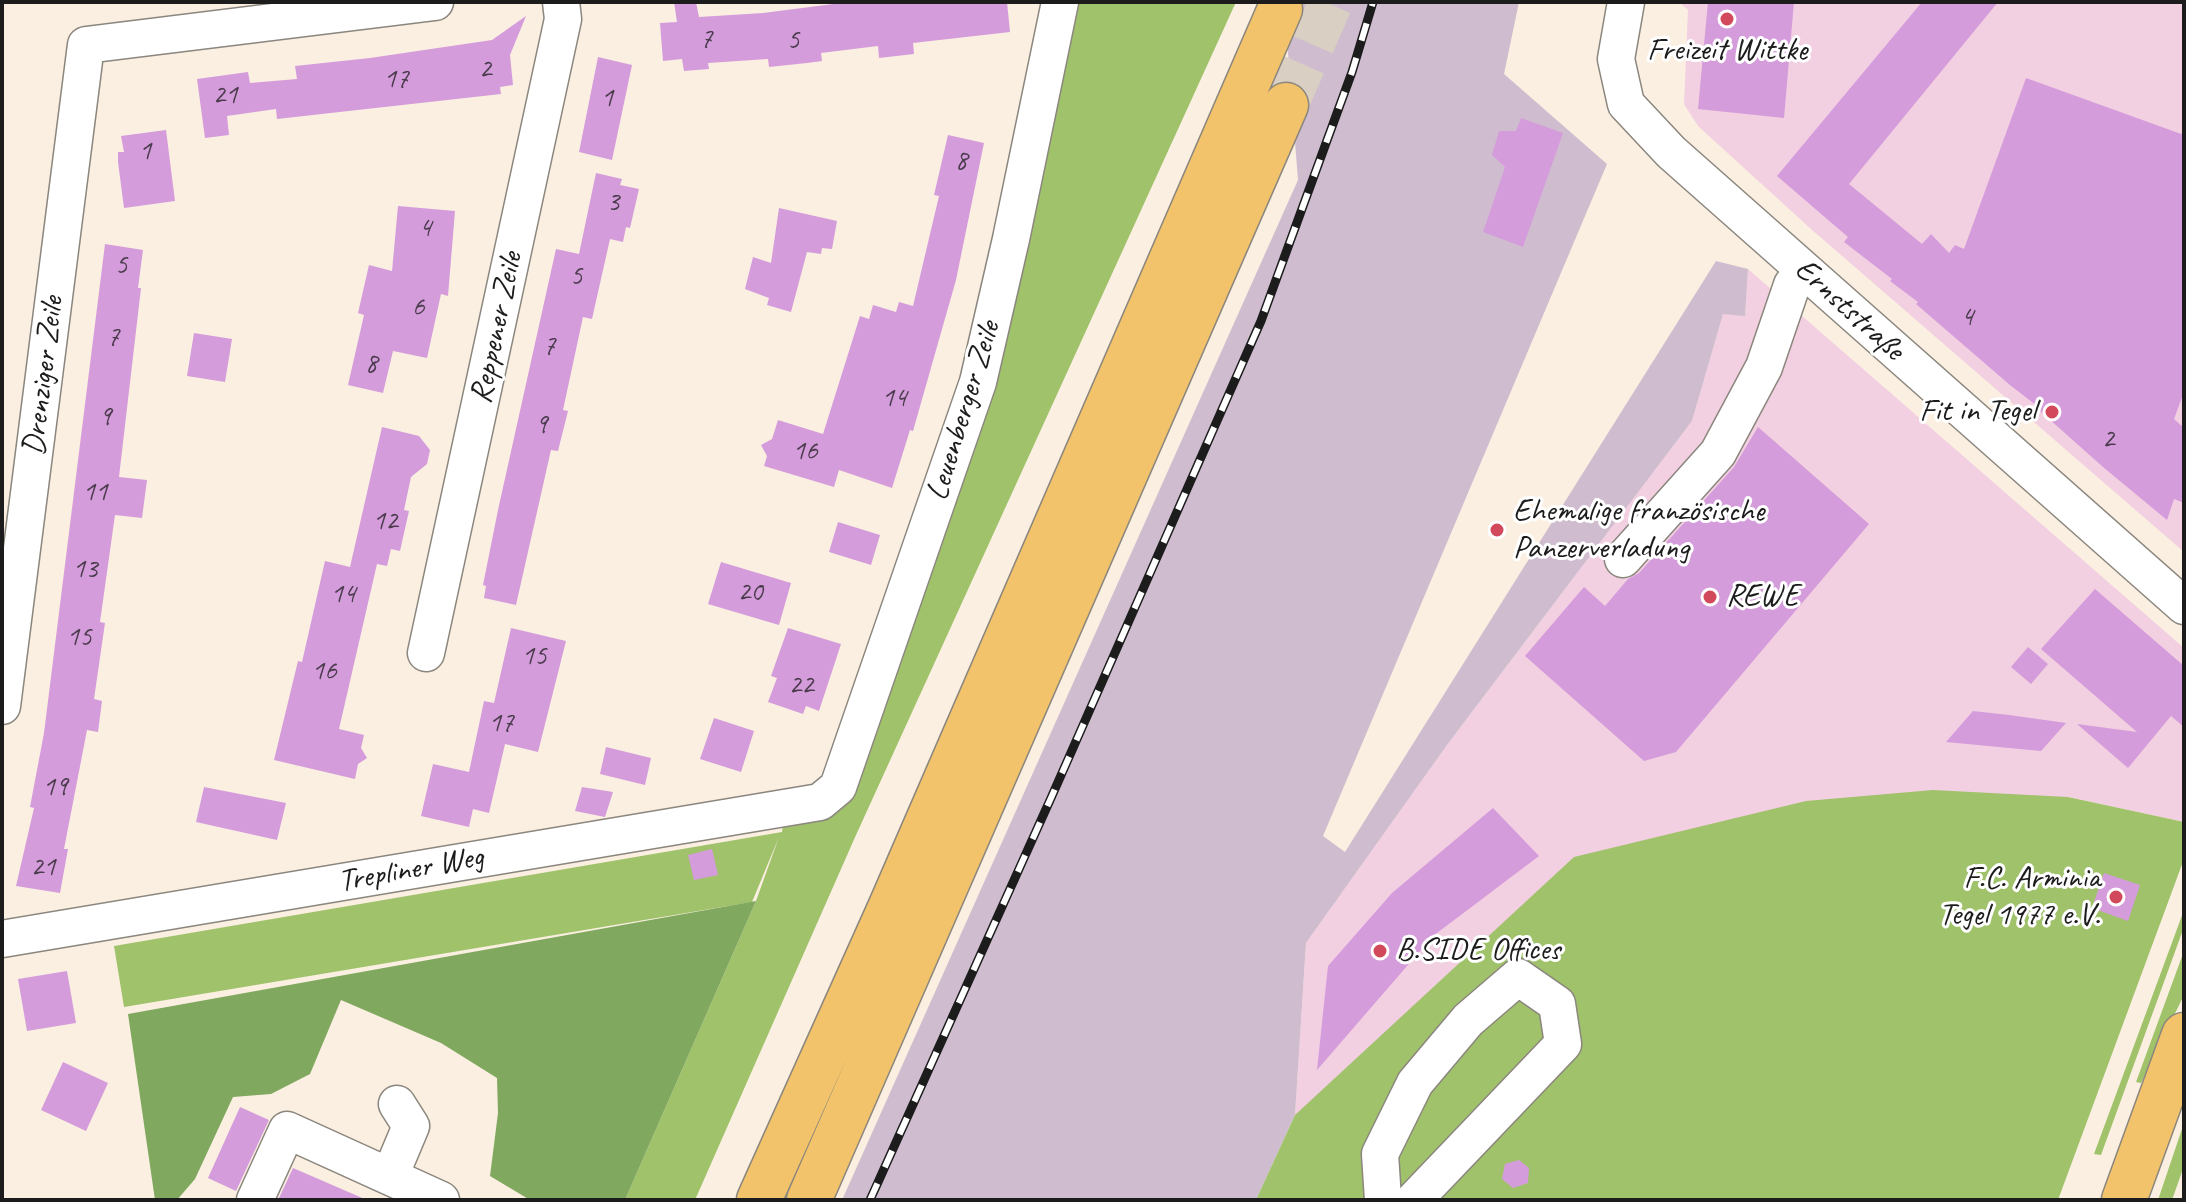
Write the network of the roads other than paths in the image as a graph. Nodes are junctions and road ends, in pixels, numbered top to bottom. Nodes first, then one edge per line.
1 (435, 2) edge
2 (561, 2) edge
3 (1060, 2) edge
4 (1626, 2) edge
5 (1280, 9) dead end
6 (1286, 105) tunnel mouth
7 (1804, 270) junction
8 (1623, 559) dead end
9 (2184, 606) edge
10 (426, 653) dead end
11 (2, 706) edge
12 (820, 802) joint
13 (2, 939) edge
14 (2184, 1035) edge
15 (397, 1104) dead end
16 (390, 1176) junction
17 (255, 1200) edge
18 (441, 1200) edge
19 (759, 1200) edge
20 (809, 1200) edge
21 (1383, 1200) edge
22 (1414, 1200) edge
23 (2124, 1200) edge

1 - 11 street, Drenziger Zeile
2 - 10 street, Reppener Zeile
3 - 12 street, Leuenberger Zeile
4 - 7 street, Ernststraße
5 - 19 main road
6 - 20 main road
7 - 8 street
7 - 9 street, Ernststraße
12 - 13 street, Trepliner Weg
14 - 23 main road
15 - 16 street
16 - 17 street
16 - 18 street
21 - 22 street

